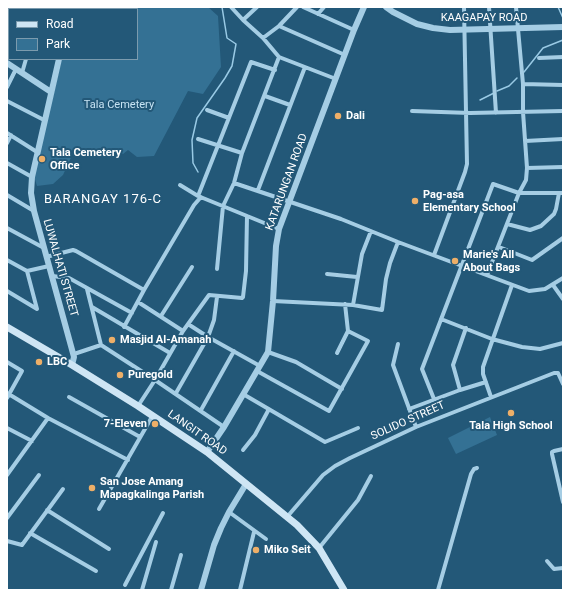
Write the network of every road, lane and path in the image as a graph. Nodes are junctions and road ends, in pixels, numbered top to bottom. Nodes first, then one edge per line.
1 (231, 7) edge
2 (257, 7) edge
3 (297, 7) edge
4 (303, 7) edge
5 (324, 7) edge
6 (364, 7) edge
7 (386, 7) edge
8 (464, 7) edge
9 (489, 7) edge
10 (516, 7) edge
11 (318, 14) junction
12 (243, 20) junction
13 (279, 26) junction
14 (563, 26) edge
15 (518, 28) junction
16 (491, 29) junction
17 (354, 30) junction
18 (465, 30) junction
19 (263, 38) junction
20 (345, 54) junction
21 (563, 56) edge
22 (279, 57) junction
23 (539, 58) dead end
24 (26, 60) edge
25 (60, 60) edge
26 (7, 63) edge
27 (305, 67) junction
28 (16, 69) junction
29 (275, 70) junction
30 (22, 73) junction
31 (336, 79) junction
32 (523, 84) junction
33 (563, 85) edge
34 (7, 87) edge
35 (51, 92) junction
36 (265, 96) junction
37 (7, 101) edge
38 (290, 105) junction
39 (207, 110) dead end
40 (412, 111) dead end
41 (563, 111) edge
42 (523, 112) junction
43 (467, 113) junction
44 (496, 113) junction
45 (229, 118) junction
46 (44, 120) junction
47 (9, 134) edge
48 (198, 139) dead end
49 (563, 139) edge
50 (525, 141) junction
51 (7, 143) edge
52 (219, 145) junction
53 (38, 152) junction
54 (242, 153) junction
55 (7, 163) edge
56 (563, 167) edge
57 (527, 168) junction
58 (32, 177) junction
59 (234, 183) junction
60 (180, 186) dead end
61 (258, 190) junction
62 (519, 193) junction
63 (561, 193) edge
64 (7, 195) edge
65 (200, 196) junction
66 (289, 201) junction
67 (223, 206) junction
68 (34, 210) junction
69 (247, 216) junction
70 (507, 224) junction
71 (7, 228) edge
72 (280, 229) junction
73 (371, 231) junction
74 (563, 238) edge
75 (398, 242) junction
76 (498, 247) junction
77 (44, 248) junction
78 (434, 255) junction
79 (46, 257) junction
80 (7, 260) edge
81 (462, 265) junction
82 (49, 266) junction
83 (192, 267) dead end
84 (217, 269) dead end
85 (27, 271) junction
86 (327, 274) dead end
87 (487, 275) junction
88 (52, 276) junction
89 (357, 277) junction
90 (563, 278) edge
91 (512, 285) junction
92 (553, 285) junction
93 (88, 289) junction
94 (144, 290) junction
95 (7, 291) edge
96 (217, 297) junction
97 (563, 299) edge
98 (273, 301) junction
99 (138, 302) junction
100 (345, 304) junction
101 (352, 305) junction
102 (92, 307) junction
103 (132, 313) junction
104 (161, 316) junction
105 (441, 319) junction
106 (188, 324) junction
107 (7, 327) edge
108 (124, 327) junction
109 (466, 328) junction
110 (183, 331) junction
111 (348, 331) junction
112 (208, 337) junction
113 (492, 338) junction
114 (563, 343) edge
115 (398, 344) dead end
116 (101, 345) junction
117 (234, 351) junction
118 (268, 352) junction
119 (170, 353) junction
120 (337, 353) dead end
121 (74, 354) junction
122 (7, 362) edge
123 (72, 365) junction
124 (258, 368) junction
125 (155, 380) junction
126 (486, 382) junction
127 (563, 384) edge
128 (342, 389) junction
129 (460, 390) junction
130 (176, 393) junction
131 (243, 394) junction
132 (8, 395) edge
133 (69, 397) dead end
134 (491, 397) junction
135 (434, 399) junction
136 (138, 406) junction
137 (269, 409) junction
138 (409, 409) junction
139 (201, 410) junction
140 (153, 415) junction
141 (48, 418) junction
142 (224, 427) junction
143 (416, 427) junction
144 (7, 428) edge
145 (358, 428) dead end
146 (140, 437) junction
147 (32, 441) junction
148 (563, 449) edge
149 (243, 450) dead end
150 (207, 452) junction
151 (128, 460) junction
152 (477, 468) dead end
153 (7, 475) edge
154 (39, 475) dead end
155 (371, 476) dead end
156 (246, 484) junction
157 (62, 489) dead end
158 (562, 497) edge
159 (563, 502) edge
160 (99, 509) dead end
161 (47, 510) junction
162 (229, 512) junction
163 (163, 513) dead end
164 (286, 517) junction
165 (7, 518) edge
166 (254, 532) junction
167 (30, 533) junction
168 (266, 539) dead end
169 (7, 541) edge
170 (156, 542) dead end
171 (319, 548) junction
172 (109, 549) dead end
173 (181, 555) dead end
174 (547, 561) dead end
175 (563, 568) edge
176 (96, 571) dead end
177 (125, 585) dead end
178 (142, 590) edge
179 (171, 590) edge
180 (201, 590) edge
181 (240, 590) edge
182 (344, 590) edge
183 (438, 590) edge

1 - 12 street
2 - 12 street
3 - 13 street
4 - 11 street
5 - 11 street
6 - 17 street, KATARUNGAN ROAD
7 - 18 street, KAAGAPAY ROAD
8 - 18 street
9 - 16 street
10 - 15 street
11 - 17 street
12 - 19 street
13 - 19 street
13 - 20 street
14 - 15 street, KAAGAPAY ROAD
15 - 16 street, KAAGAPAY ROAD
15 - 32 street
16 - 18 street, KAAGAPAY ROAD
16 - 44 street
17 - 20 street, KATARUNGAN ROAD
18 - 43 street
19 - 22 street
20 - 31 street, KATARUNGAN ROAD
21 - 23 street
22 - 27 street
22 - 29 street
24 - 30 street
25 - 35 street, LUWALHATI STREET
26 - 28 street
27 - 31 street
27 - 38 street
28 - 30 street
28 - 34 street
29 - 36 street
29 - 45 street
30 - 35 street
31 - 66 street, KATARUNGAN ROAD
32 - 33 street
32 - 42 street
35 - 46 street, LUWALHATI STREET
36 - 38 street
36 - 54 street
37 - 46 street
38 - 61 street
39 - 45 street
40 - 43 street
41 - 42 street
42 - 44 street
42 - 50 street
43 - 44 street
43 - 78 street
45 - 52 street
46 - 53 street, LUWALHATI STREET
47 - 51 street
47 - 53 street
48 - 52 street
49 - 50 street
50 - 57 street
52 - 54 street
52 - 65 street
53 - 58 street, LUWALHATI STREET
54 - 59 street
55 - 58 street
56 - 57 street
57 - 62 street
58 - 68 street, LUWALHATI STREET
59 - 61 street
59 - 67 street
60 - 65 street
61 - 66 street
62 - 63 street
62 - 70 street
62 - 81 street
63 - 70 street
64 - 68 street
65 - 67 street
65 - 94 street
66 - 72 street, KATARUNGAN ROAD
66 - 73 street
67 - 69 street
67 - 84 street
68 - 77 street, LUWALHATI STREET
69 - 72 street
69 - 96 street
70 - 76 street
71 - 77 street
72 - 98 street, KATARUNGAN ROAD
73 - 75 street
73 - 89 street
74 - 76 street
75 - 78 street
75 - 101 street
76 - 87 street
77 - 79 street, LUWALHATI STREET
78 - 81 street
79 - 82 street, LUWALHATI STREET
79 - 94 street
80 - 85 street
81 - 87 street
81 - 105 street
82 - 85 street
82 - 88 street, LUWALHATI STREET
83 - 104 street
85 - 95 street
86 - 89 street
87 - 91 street
88 - 93 street
88 - 121 street, LUWALHATI STREET
89 - 101 street
90 - 92 street
91 - 92 street
91 - 113 street
92 - 97 street
93 - 102 street
93 - 103 street
94 - 99 street
96 - 106 street
96 - 112 street
98 - 100 street
98 - 118 street, KATARUNGAN ROAD
99 - 103 street
99 - 104 street
100 - 101 street
100 - 111 street
102 - 108 street
102 - 116 street
103 - 108 street
104 - 110 street
105 - 109 street
105 - 135 street
106 - 110 street
106 - 112 street
107 - 123 main road, LANGIT ROAD
108 - 119 street
109 - 113 street
109 - 129 street
110 - 119 street
111 - 120 street
111 - 128 street
112 - 117 street
112 - 130 street
113 - 114 street
113 - 126 street
115 - 138 street
116 - 121 street
116 - 125 street
117 - 124 street
117 - 139 street
118 - 124 street, KATARUNGAN ROAD
118 - 128 street
119 - 125 street
121 - 123 street, LUWALHATI STREET
122 - 132 street
123 - 136 main road, LANGIT ROAD
124 - 128 street
124 - 131 street, KATARUNGAN ROAD
125 - 130 street
125 - 136 street
126 - 129 street
126 - 134 street
127 - 134 street, SOLIDO STREET
129 - 135 street
130 - 139 street
131 - 137 street
131 - 142 street, KATARUNGAN ROAD
132 - 141 street
133 - 146 street
134 - 143 street, SOLIDO STREET
135 - 138 street
136 - 140 main road, LANGIT ROAD
137 - 145 street
137 - 149 street
138 - 143 street
139 - 142 street
140 - 146 street
140 - 150 main road, LANGIT ROAD
141 - 147 street
141 - 151 street
142 - 150 street, KATARUNGAN ROAD
143 - 164 street, SOLIDO STREET
144 - 147 street
146 - 151 street
147 - 153 street
148 - 158 street
150 - 156 main road, LANGIT ROAD
151 - 160 street
152 - 183 street
154 - 165 street
155 - 171 street
156 - 162 street
156 - 164 main road, LANGIT ROAD
157 - 161 street
158 - 159 street
161 - 167 street
161 - 172 street
162 - 166 street
162 - 180 street
163 - 177 street
164 - 171 main road, LANGIT ROAD
166 - 168 street
166 - 181 street
167 - 169 street
167 - 176 street
170 - 178 street
171 - 182 main road, LANGIT ROAD
173 - 179 street
174 - 175 street

